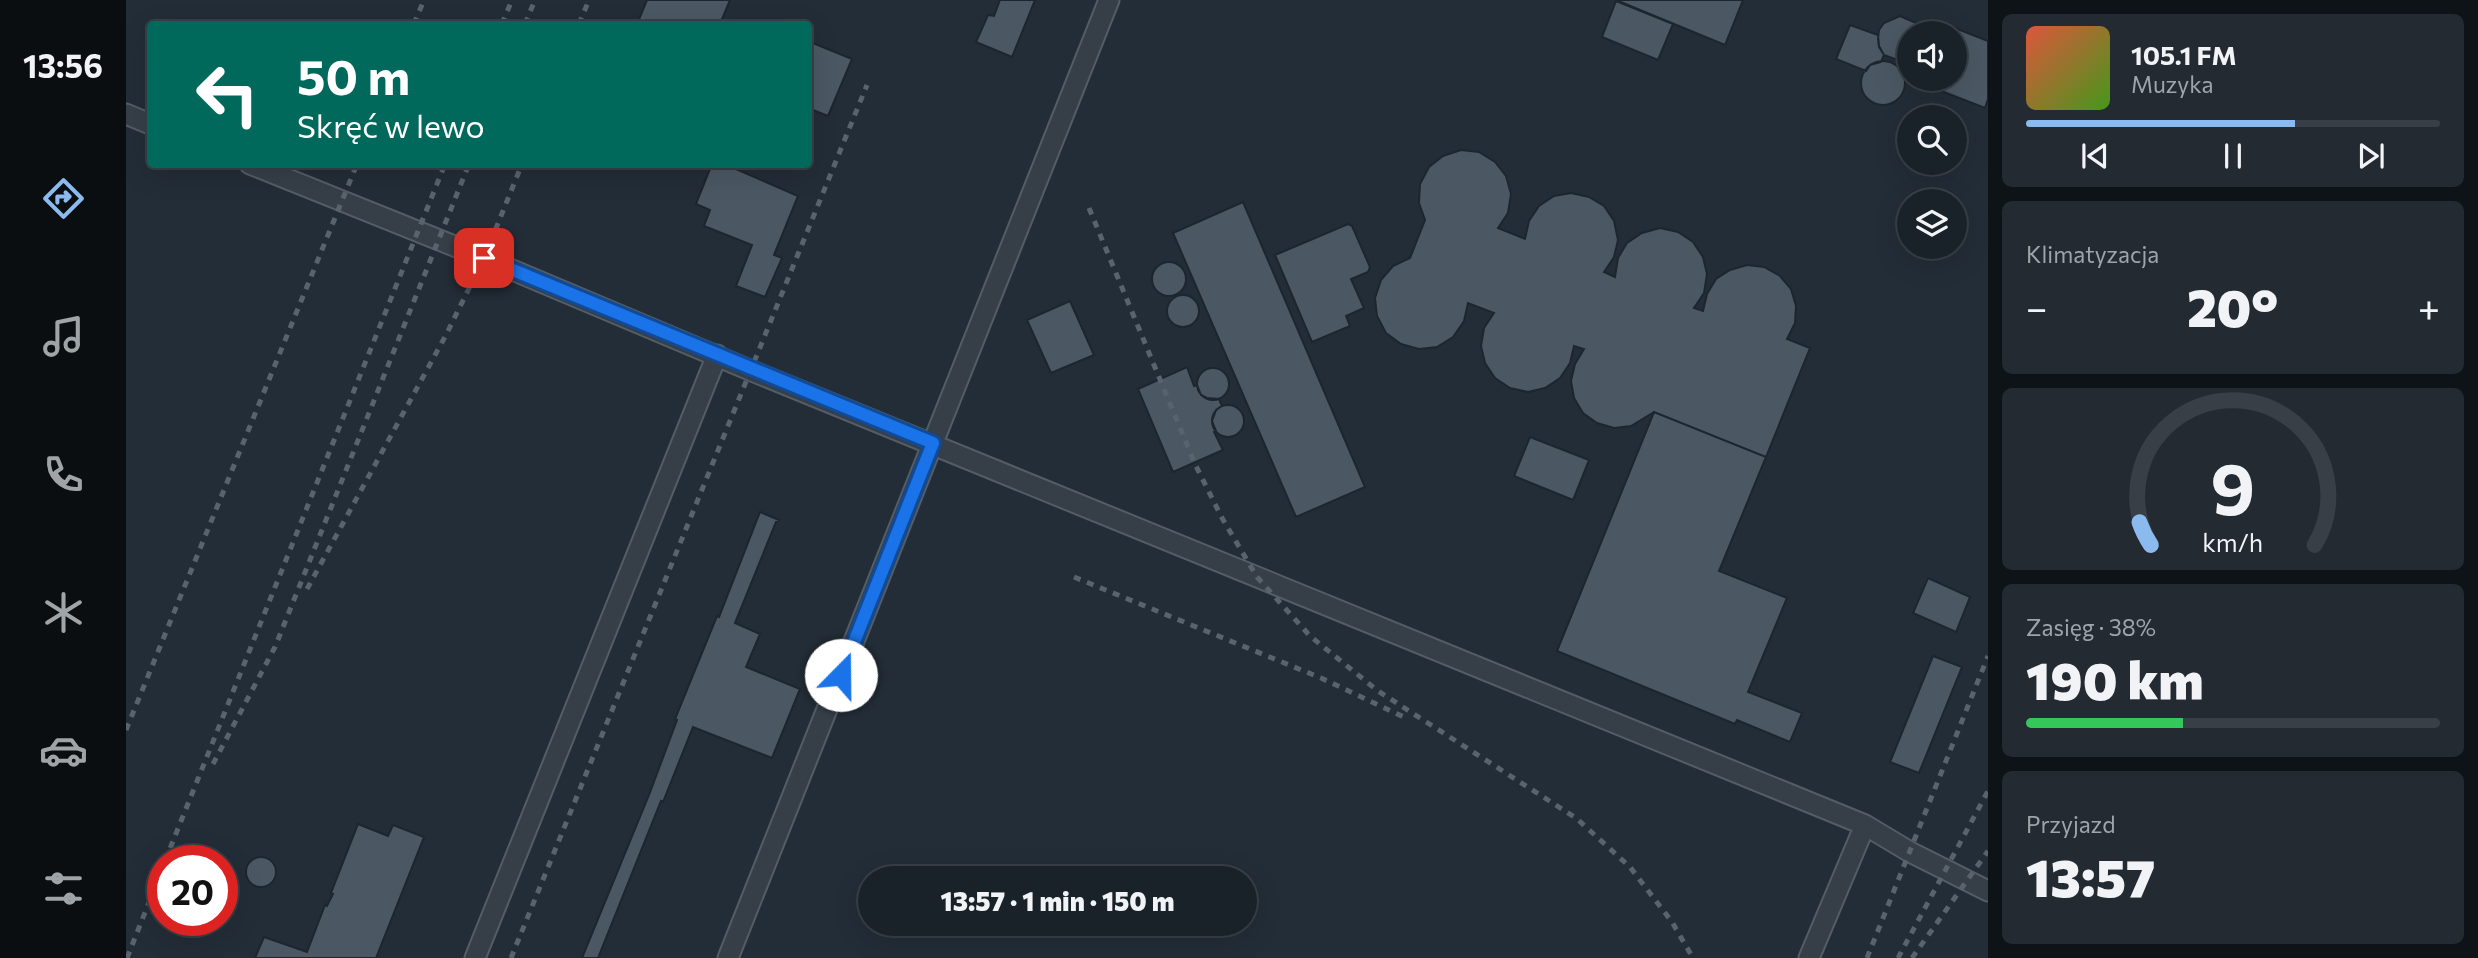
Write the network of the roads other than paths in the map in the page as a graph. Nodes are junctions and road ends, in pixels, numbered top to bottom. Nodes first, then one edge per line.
1 (1109, 0) edge
2 (126, 114) edge
3 (147, 123) edge
4 (260, 168) edge
5 (716, 355) junction
6 (933, 443) junction
7 (1865, 825) junction
8 (1988, 891) edge
9 (475, 958) edge
10 (728, 958) edge
11 (1809, 958) edge

1 - 6 lane
2 - 3 lane
4 - 5 lane
5 - 6 lane
5 - 9 lane
6 - 7 lane
6 - 10 lane
7 - 8 lane
7 - 11 lane

